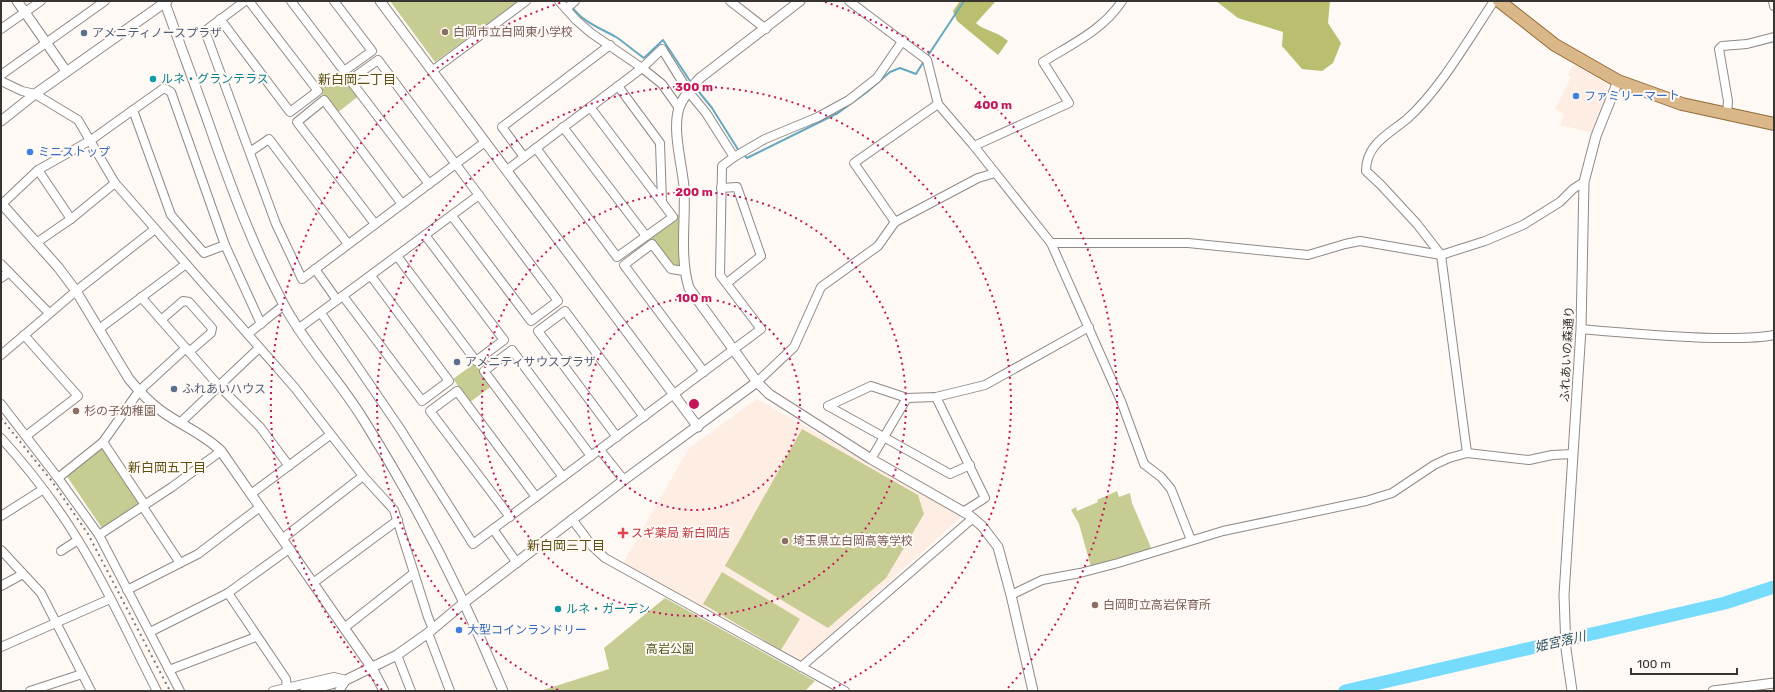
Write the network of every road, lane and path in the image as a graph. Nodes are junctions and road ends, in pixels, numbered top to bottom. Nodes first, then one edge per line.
1 (17, 1) edge
2 (41, 1) edge
3 (105, 1) edge
4 (245, 1) edge
5 (249, 1) edge
6 (290, 1) edge
7 (334, 1) edge
8 (380, 1) edge
9 (526, 1) edge
10 (559, 1) edge
11 (575, 1) edge
12 (730, 1) edge
13 (800, 1) edge
14 (849, 1) edge
15 (1122, 1) edge
16 (1494, 1) edge
17 (1499, 1) edge
18 (1773, 1) edge
19 (166, 2) edge
20 (1774, 6) edge
21 (566, 9) junction
22 (25, 12) junction
23 (220, 20) junction
24 (1, 29) edge
25 (766, 29) junction
26 (1774, 37) edge
27 (903, 40) junction
28 (46, 43) junction
29 (610, 45) junction
30 (642, 68) junction
31 (66, 71) junction
32 (432, 71) junction
33 (1, 75) edge
34 (1, 81) edge
35 (1618, 81) junction
36 (618, 86) junction
37 (688, 91) junction
38 (35, 94) junction
39 (938, 104) junction
40 (590, 107) junction
41 (679, 108) junction
42 (133, 110) junction
43 (1727, 114) junction
44 (1, 121) edge
45 (1774, 124) edge
46 (563, 127) junction
47 (91, 140) junction
48 (485, 142) junction
49 (974, 146) junction
50 (536, 148) junction
51 (250, 152) junction
52 (524, 157) junction
53 (734, 158) junction
54 (456, 164) junction
55 (38, 170) junction
56 (507, 170) junction
57 (995, 173) junction
58 (1584, 182) junction
59 (115, 183) junction
60 (429, 184) junction
61 (721, 188) junction
62 (479, 195) junction
63 (662, 202) junction
64 (2, 204) edge
65 (402, 204) junction
66 (452, 216) junction
67 (71, 219) junction
68 (896, 222) junction
69 (375, 224) junction
70 (155, 229) junction
71 (425, 235) junction
72 (646, 236) junction
73 (36, 243) junction
74 (1051, 243) junction
75 (348, 244) junction
76 (225, 245) junction
77 (1441, 255) junction
78 (397, 256) junction
79 (1, 264) edge
80 (186, 264) junction
81 (315, 269) junction
82 (684, 271) junction
83 (9, 272) junction
84 (371, 276) junction
85 (1, 278) edge
86 (727, 283) junction
87 (76, 290) junction
88 (141, 297) junction
89 (340, 298) junction
90 (284, 305) junction
91 (49, 313) junction
92 (321, 313) junction
93 (161, 320) junction
94 (261, 324) junction
95 (1089, 327) junction
96 (99, 329) junction
97 (298, 329) junction
98 (1581, 329) junction
99 (248, 334) junction
100 (24, 335) junction
101 (1774, 335) edge
102 (259, 348) junction
103 (188, 350) junction
104 (734, 350) junction
105 (1, 356) edge
106 (704, 372) junction
107 (757, 382) junction
108 (219, 386) junction
109 (139, 391) junction
110 (675, 394) junction
111 (936, 397) junction
112 (907, 398) junction
113 (1, 404) edge
114 (644, 417) junction
115 (181, 422) junction
116 (698, 427) junction
117 (330, 435) junction
118 (26, 436) junction
119 (617, 436) junction
120 (884, 437) junction
121 (2, 440) edge
122 (103, 442) junction
123 (600, 450) junction
124 (221, 451) junction
125 (1467, 453) junction
126 (1573, 454) junction
127 (591, 456) junction
128 (870, 459) junction
129 (289, 466) junction
130 (970, 466) junction
131 (362, 476) junction
132 (563, 477) junction
133 (58, 478) junction
134 (624, 480) junction
135 (42, 490) junction
136 (252, 494) junction
137 (536, 497) junction
138 (144, 506) junction
139 (260, 507) junction
140 (963, 512) junction
141 (1, 516) edge
142 (510, 517) junction
143 (973, 518) junction
144 (572, 519) junction
145 (398, 520) junction
146 (493, 529) junction
147 (99, 535) junction
148 (282, 539) junction
149 (78, 540) junction
150 (1191, 540) junction
151 (289, 549) junction
152 (1, 550) edge
153 (61, 551) dead end
154 (180, 563) junction
155 (517, 563) junction
156 (414, 573) junction
157 (24, 574) junction
158 (313, 583) junction
159 (1, 586) edge
160 (127, 590) junction
161 (228, 593) junction
162 (1012, 595) junction
163 (110, 598) junction
164 (465, 602) junction
165 (56, 622) junction
166 (344, 628) junction
167 (431, 631) junction
168 (150, 632) junction
169 (256, 637) junction
170 (1, 647) edge
171 (397, 654) junction
172 (801, 667) junction
173 (372, 668) junction
174 (169, 670) junction
175 (82, 674) junction
176 (346, 680) junction
177 (1774, 683) edge
178 (287, 688) junction
179 (30, 691) edge
180 (91, 691) edge
181 (157, 691) edge
182 (180, 691) edge
183 (273, 691) edge
184 (305, 691) edge
185 (339, 691) edge
186 (384, 691) edge
187 (411, 691) edge
188 (450, 691) edge
189 (503, 691) edge
190 (845, 691) edge
191 (1033, 691) edge
192 (1572, 691) edge
193 (1713, 691) edge

1 - 22 street
2 - 22 street
3 - 28 street
4 - 23 street
5 - 23 street
6 - 7 street
8 - 32 street
9 - 32 street
10 - 21 street
11 - 21 street
12 - 25 street
13 - 25 street
14 - 27 street
15 - 49 street
16 - 77 street
17 - 35 main road
18 - 20 street
19 - 31 street
19 - 90 street
21 - 29 street
22 - 24 street
22 - 28 street
23 - 51 street
25 - 37 street
26 - 43 street
27 - 39 street
27 - 53 street
28 - 31 street
28 - 33 street
29 - 30 street
29 - 52 street
30 - 36 street
30 - 37 street
30 - 41 street
31 - 38 street
32 - 48 street
34 - 38 street
35 - 43 main road
35 - 58 street, ふれあいの森通り
36 - 40 street
36 - 63 street
37 - 41 street
37 - 53 street
38 - 44 street
38 - 47 street
39 - 49 street
39 - 68 street
40 - 46 street
40 - 63 street
41 - 82 street
42 - 47 street
42 - 76 street
42 - 76 street
43 - 45 main road
46 - 50 street
46 - 72 street
47 - 55 street
47 - 59 street
48 - 54 street
48 - 56 street
49 - 57 street
50 - 52 street
50 - 72 street
51 - 75 street
51 - 81 street
52 - 56 street
53 - 61 street
54 - 60 street
54 - 60 street
54 - 62 street
55 - 64 street
55 - 67 street
56 - 110 street
57 - 68 street
57 - 74 street
58 - 77 street
58 - 98 street, ふれあいの森通り
59 - 67 street
59 - 70 street
60 - 65 street
61 - 86 street
61 - 86 street
62 - 66 street
62 - 66 street
63 - 72 street
64 - 73 street
65 - 69 street
65 - 69 street
66 - 71 street
67 - 73 street
68 - 107 street
69 - 75 street
70 - 80 street
70 - 87 street
71 - 78 street
71 - 78 street
73 - 87 street
74 - 77 street
74 - 95 street
75 - 81 street
76 - 94 street
77 - 125 street
78 - 84 street
79 - 83 street
80 - 88 street
80 - 99 street
81 - 89 street
82 - 104 street
82 - 106 street
83 - 85 street
83 - 91 street
84 - 89 street
84 - 89 street
86 - 104 street
87 - 91 street
87 - 96 street
88 - 93 street
88 - 96 street
89 - 92 street
90 - 94 street
90 - 97 street
91 - 100 street
92 - 97 street
92 - 146 street
93 - 103 street
93 - 103 street
94 - 99 street
95 - 111 street
95 - 150 street
96 - 109 street
97 - 164 street
98 - 101 street
98 - 126 street, ふれあいの森通り
99 - 102 street
100 - 105 street
100 - 118 street
102 - 108 street
102 - 117 street
103 - 108 street
103 - 109 street
104 - 106 street
104 - 107 street
106 - 110 street
107 - 116 street
107 - 128 street
108 - 115 street
108 - 129 street
109 - 115 street
109 - 122 street
110 - 114 street
110 - 116 street
111 - 112 street
111 - 130 street
112 - 120 street
112 - 120 street
113 - 118 street
114 - 119 street
114 - 119 street
115 - 124 street
116 - 134 street
117 - 129 street
117 - 131 street
118 - 133 street
119 - 123 street
120 - 128 street
120 - 130 street
121 - 135 street
122 - 133 street
122 - 138 street
123 - 127 street
123 - 134 street
124 - 136 street
124 - 138 street
125 - 126 street
125 - 150 street
126 - 192 street, ふれあいの森通り
127 - 132 street
127 - 132 street
128 - 140 street
129 - 136 street
130 - 140 street
131 - 145 street
131 - 148 street
132 - 137 street
133 - 147 street
134 - 144 street
135 - 141 street
135 - 149 street
136 - 139 street
137 - 142 street
137 - 142 street
138 - 147 street
138 - 154 street
139 - 148 street
139 - 154 street
140 - 143 street
142 - 146 street
143 - 162 street
143 - 172 street
144 - 155 street
144 - 172 street
145 - 156 street
145 - 158 street
146 - 155 street
147 - 160 street
148 - 151 street
149 - 153 street
149 - 163 street
150 - 162 street
151 - 158 street
151 - 161 street
152 - 157 street
154 - 160 street
155 - 164 street
156 - 166 street
156 - 167 street
157 - 159 street
157 - 165 street
158 - 166 street
160 - 168 street
161 - 168 street
161 - 169 street
162 - 191 street
163 - 165 street
163 - 181 street
164 - 167 street
164 - 189 street
165 - 170 street
165 - 175 street
166 - 173 street
167 - 171 street
167 - 188 street
168 - 174 street
169 - 174 street
169 - 178 street
171 - 173 street
171 - 187 street
172 - 190 street
173 - 176 street
173 - 186 street
174 - 182 street
175 - 179 street
175 - 180 street
176 - 178 street
176 - 184 street
176 - 185 street
177 - 193 street
178 - 183 street

